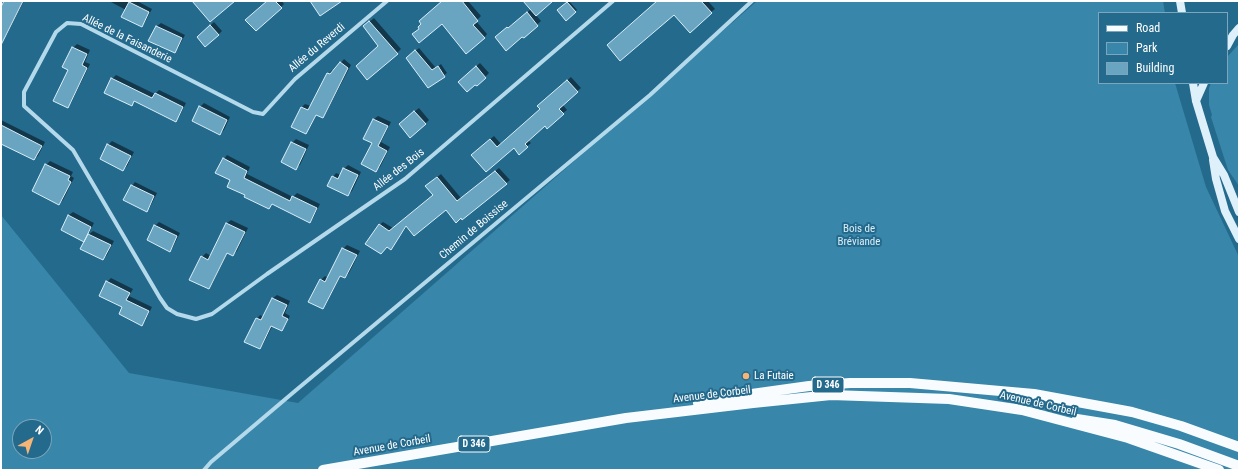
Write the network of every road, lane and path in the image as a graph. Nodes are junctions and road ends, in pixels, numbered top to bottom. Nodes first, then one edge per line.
1 (387, 1) edge
2 (612, 1) edge
3 (752, 1) edge
4 (1180, 1) edge
5 (1182, 12) edge
6 (1239, 28) edge
7 (1230, 36) edge
8 (1193, 84) edge
9 (1204, 84) edge
10 (1196, 102) junction
11 (263, 114) joint
12 (1213, 157) junction
13 (1239, 212) edge
14 (1239, 239) edge
15 (178, 314) joint
16 (1022, 410) junction
17 (626, 418) junction
18 (1238, 446) edge
19 (1239, 466) edge
20 (204, 470) edge
21 (323, 470) edge
22 (1219, 470) edge

1 - 11 street, Allée du Reverdi
2 - 15 street, Allée des Bois
3 - 20 street, Chemin de Boissise
4 - 5 street
6 - 7 street
8 - 10 street
9 - 10 street
10 - 12 street
11 - 15 street, Allée de la Faisanderie
12 - 13 street
12 - 14 street
16 - 17 main road, Avenue de Corbeil / D 346
16 - 19 main road
16 - 22 main road, Avenue de Corbeil / D 346
17 - 18 main road, D 346
17 - 21 main road, Avenue de Corbeil / D 346

